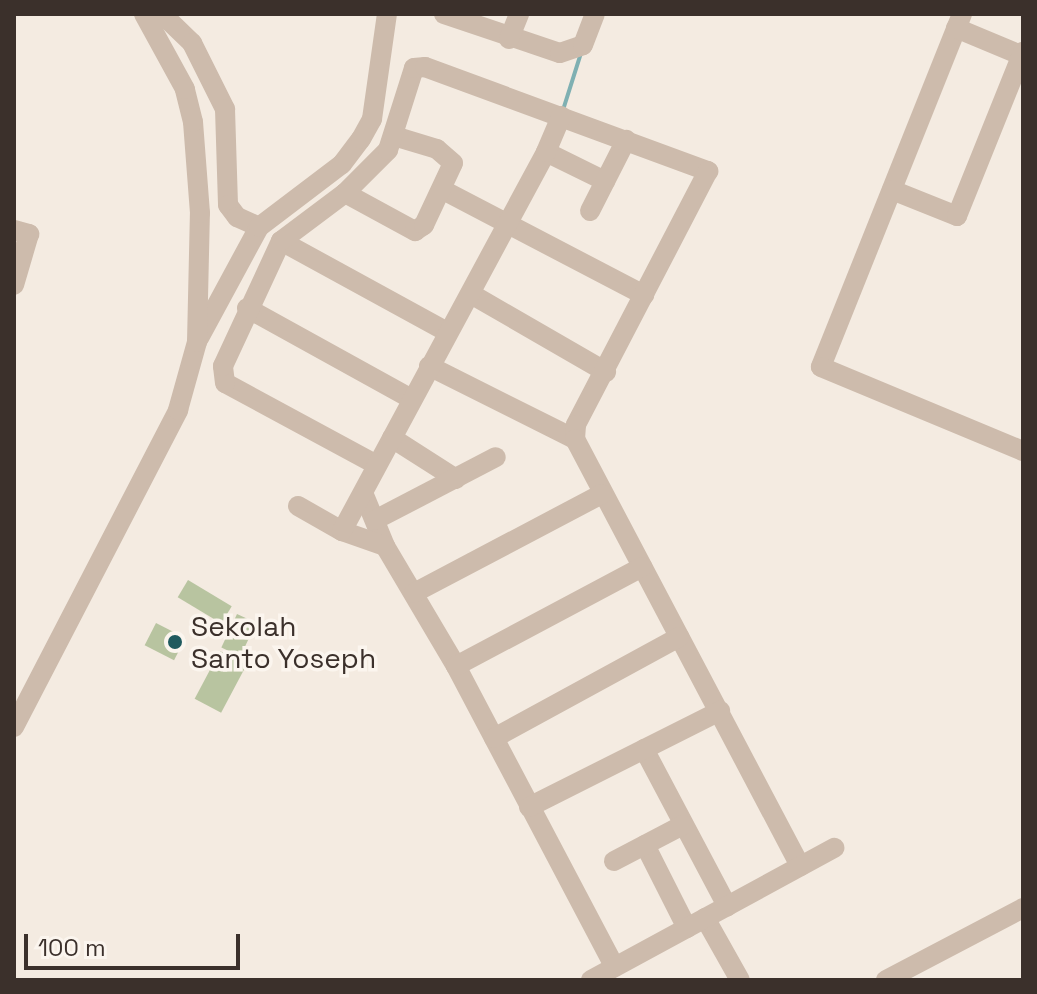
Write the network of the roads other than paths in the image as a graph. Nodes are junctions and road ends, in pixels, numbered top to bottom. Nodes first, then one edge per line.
1 (144, 14) edge
2 (162, 14) edge
3 (387, 14) edge
4 (444, 14) edge
5 (519, 14) edge
6 (595, 14) edge
7 (959, 21) edge
8 (509, 39) junction
9 (1023, 54) edge
10 (561, 116) junction
11 (397, 137) junction
12 (626, 140) junction
13 (546, 152) junction
14 (605, 181) junction
15 (443, 190) junction
16 (892, 190) junction
17 (345, 193) junction
18 (590, 211) dead end
19 (506, 222) junction
20 (259, 227) junction
21 (14, 230) edge
22 (281, 241) junction
23 (14, 285) edge
24 (471, 294) junction
25 (644, 295) junction
26 (247, 308) junction
27 (447, 332) junction
28 (197, 342) junction
29 (429, 366) junction
30 (606, 372) junction
31 (410, 398) junction
32 (392, 438) junction
33 (575, 439) junction
34 (1023, 451) edge
35 (496, 457) dead end
36 (375, 464) junction
37 (456, 479) junction
38 (602, 494) junction
39 (364, 495) junction
40 (298, 506) dead end
41 (375, 520) junction
42 (342, 531) junction
43 (385, 546) junction
44 (642, 567) junction
45 (414, 593) junction
46 (679, 637) junction
47 (456, 666) junction
48 (720, 711) junction
49 (14, 727) edge
50 (494, 738) junction
51 (644, 749) junction
52 (529, 807) junction
53 (683, 825) junction
54 (645, 845) junction
55 (834, 848) dead end
56 (614, 861) dead end
57 (800, 866) junction
58 (727, 906) junction
59 (1023, 908) edge
60 (1023, 921) edge
61 (696, 923) junction
62 (615, 967) junction
63 (591, 980) edge
64 (740, 980) edge
65 (886, 980) edge
66 (913, 980) edge

1 - 28 street
2 - 20 street
3 - 20 street
4 - 8 street
5 - 8 street
6 - 8 street
7 - 9 street
7 - 16 street
9 - 16 street
10 - 11 street
10 - 12 street
10 - 13 street
11 - 15 street
11 - 17 street
12 - 14 street
12 - 25 street
13 - 14 street
13 - 19 street
14 - 18 street
15 - 17 street
15 - 19 street
16 - 34 street
17 - 22 street
19 - 24 street
19 - 25 street
20 - 28 street
21 - 23 street
22 - 26 street
22 - 27 street
24 - 27 street
24 - 30 street
25 - 30 street
26 - 31 street
26 - 36 street
27 - 29 street
28 - 49 street
29 - 31 street
29 - 33 street
30 - 33 street
31 - 32 street
32 - 36 street
32 - 37 street
33 - 38 street
35 - 37 street
36 - 39 street
37 - 41 street
38 - 44 street
38 - 45 street
39 - 41 street
39 - 42 street
40 - 42 street
41 - 43 street
42 - 43 street
43 - 45 street
44 - 46 street
44 - 47 street
45 - 47 street
46 - 48 street
46 - 50 street
47 - 50 street
48 - 51 street
48 - 57 street
50 - 52 street
51 - 52 street
51 - 53 street
52 - 62 street
53 - 54 street
53 - 58 street
54 - 56 street
54 - 61 street
55 - 57 street
57 - 58 street
58 - 61 street
59 - 65 street
60 - 66 street
61 - 62 street
61 - 64 street
62 - 63 street

